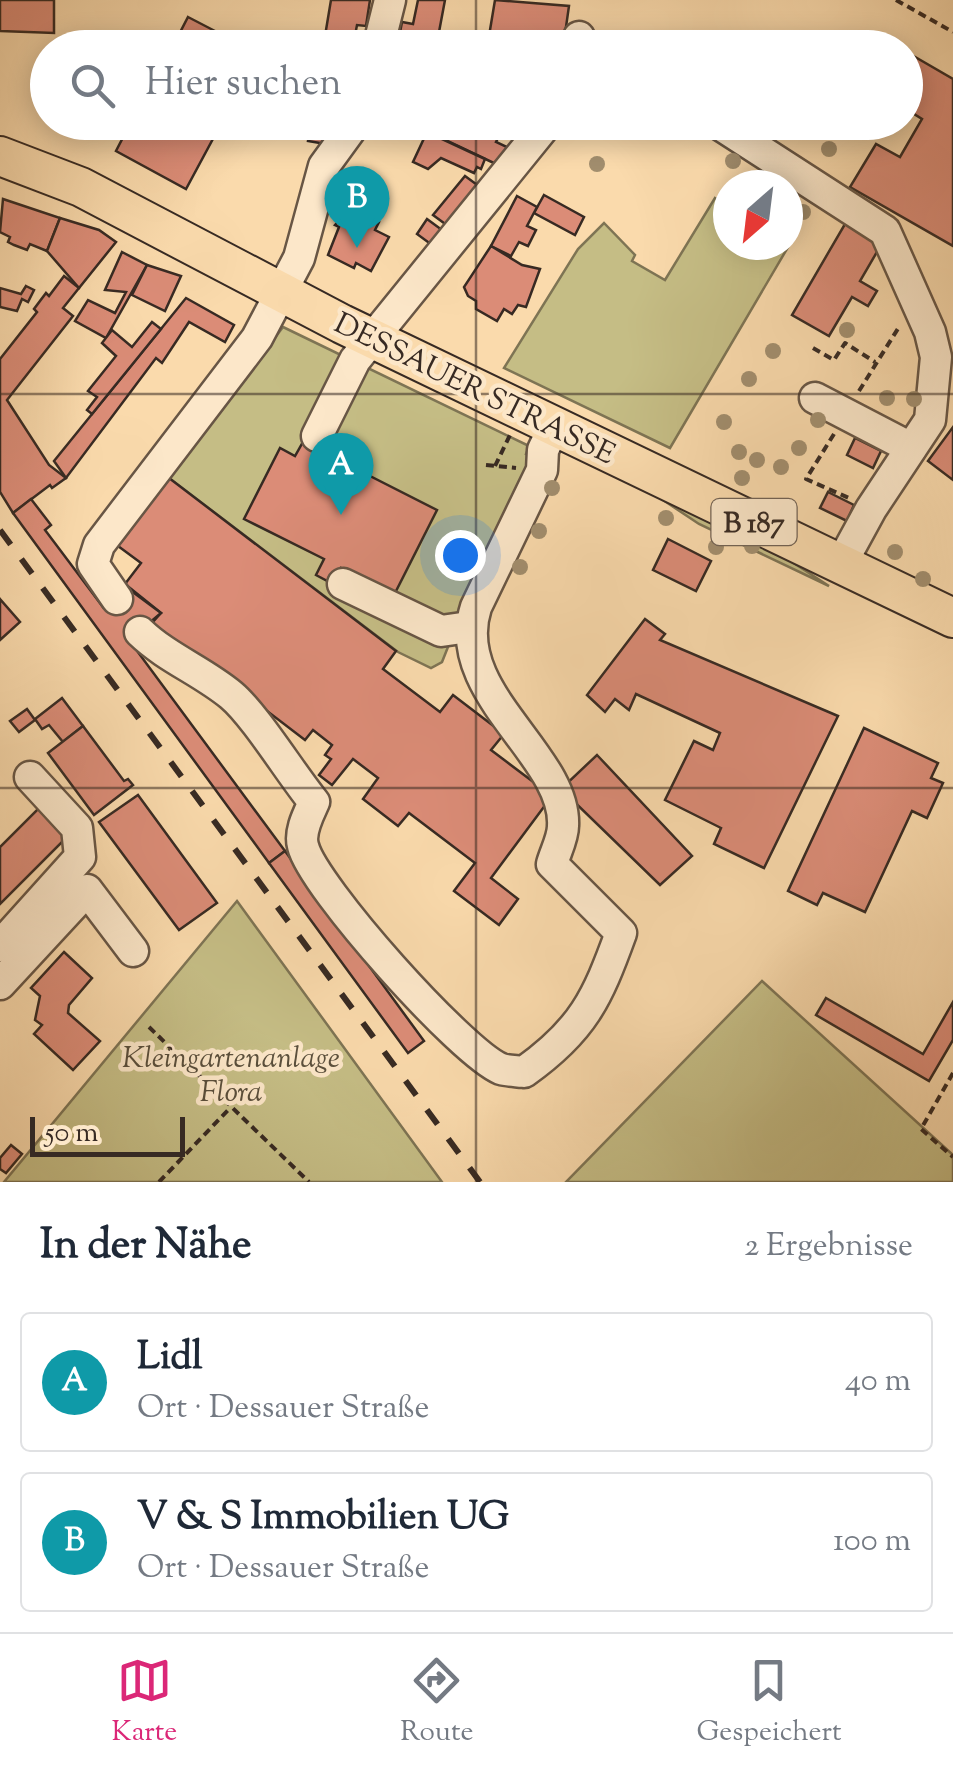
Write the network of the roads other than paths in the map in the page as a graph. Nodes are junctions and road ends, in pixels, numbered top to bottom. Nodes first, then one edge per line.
1 (390, 0) edge
2 (382, 30) edge
3 (343, 140) edge
4 (533, 140) edge
5 (744, 140) edge
6 (0, 156) edge
7 (281, 293) junction
8 (372, 340) junction
9 (815, 398) dead end
10 (554, 427) junction
11 (317, 436) dead end
12 (912, 448) junction
13 (842, 564) junction
14 (343, 584) dead end
15 (117, 598) dead end
16 (953, 618) edge
17 (469, 627) junction
18 (140, 632) dead end
19 (30, 777) dead end
20 (0, 946) edge
21 (133, 951) dead end
22 (0, 984) edge

1 - 2 lane
3 - 7 lane
4 - 8 lane
5 - 12 lane
6 - 7 main road, DESSAUER STRASSE / B 187
7 - 8 main road, DESSAUER STRASSE / B 187
7 - 15 lane
8 - 10 main road, DESSAUER STRASSE / B 187
8 - 11 lane
9 - 12 lane
10 - 13 main road, DESSAUER STRASSE / B 187
10 - 17 lane
12 - 13 lane
13 - 16 main road, DESSAUER STRASSE / B 187
14 - 17 lane
17 - 18 lane
19 - 20 lane
21 - 22 lane

